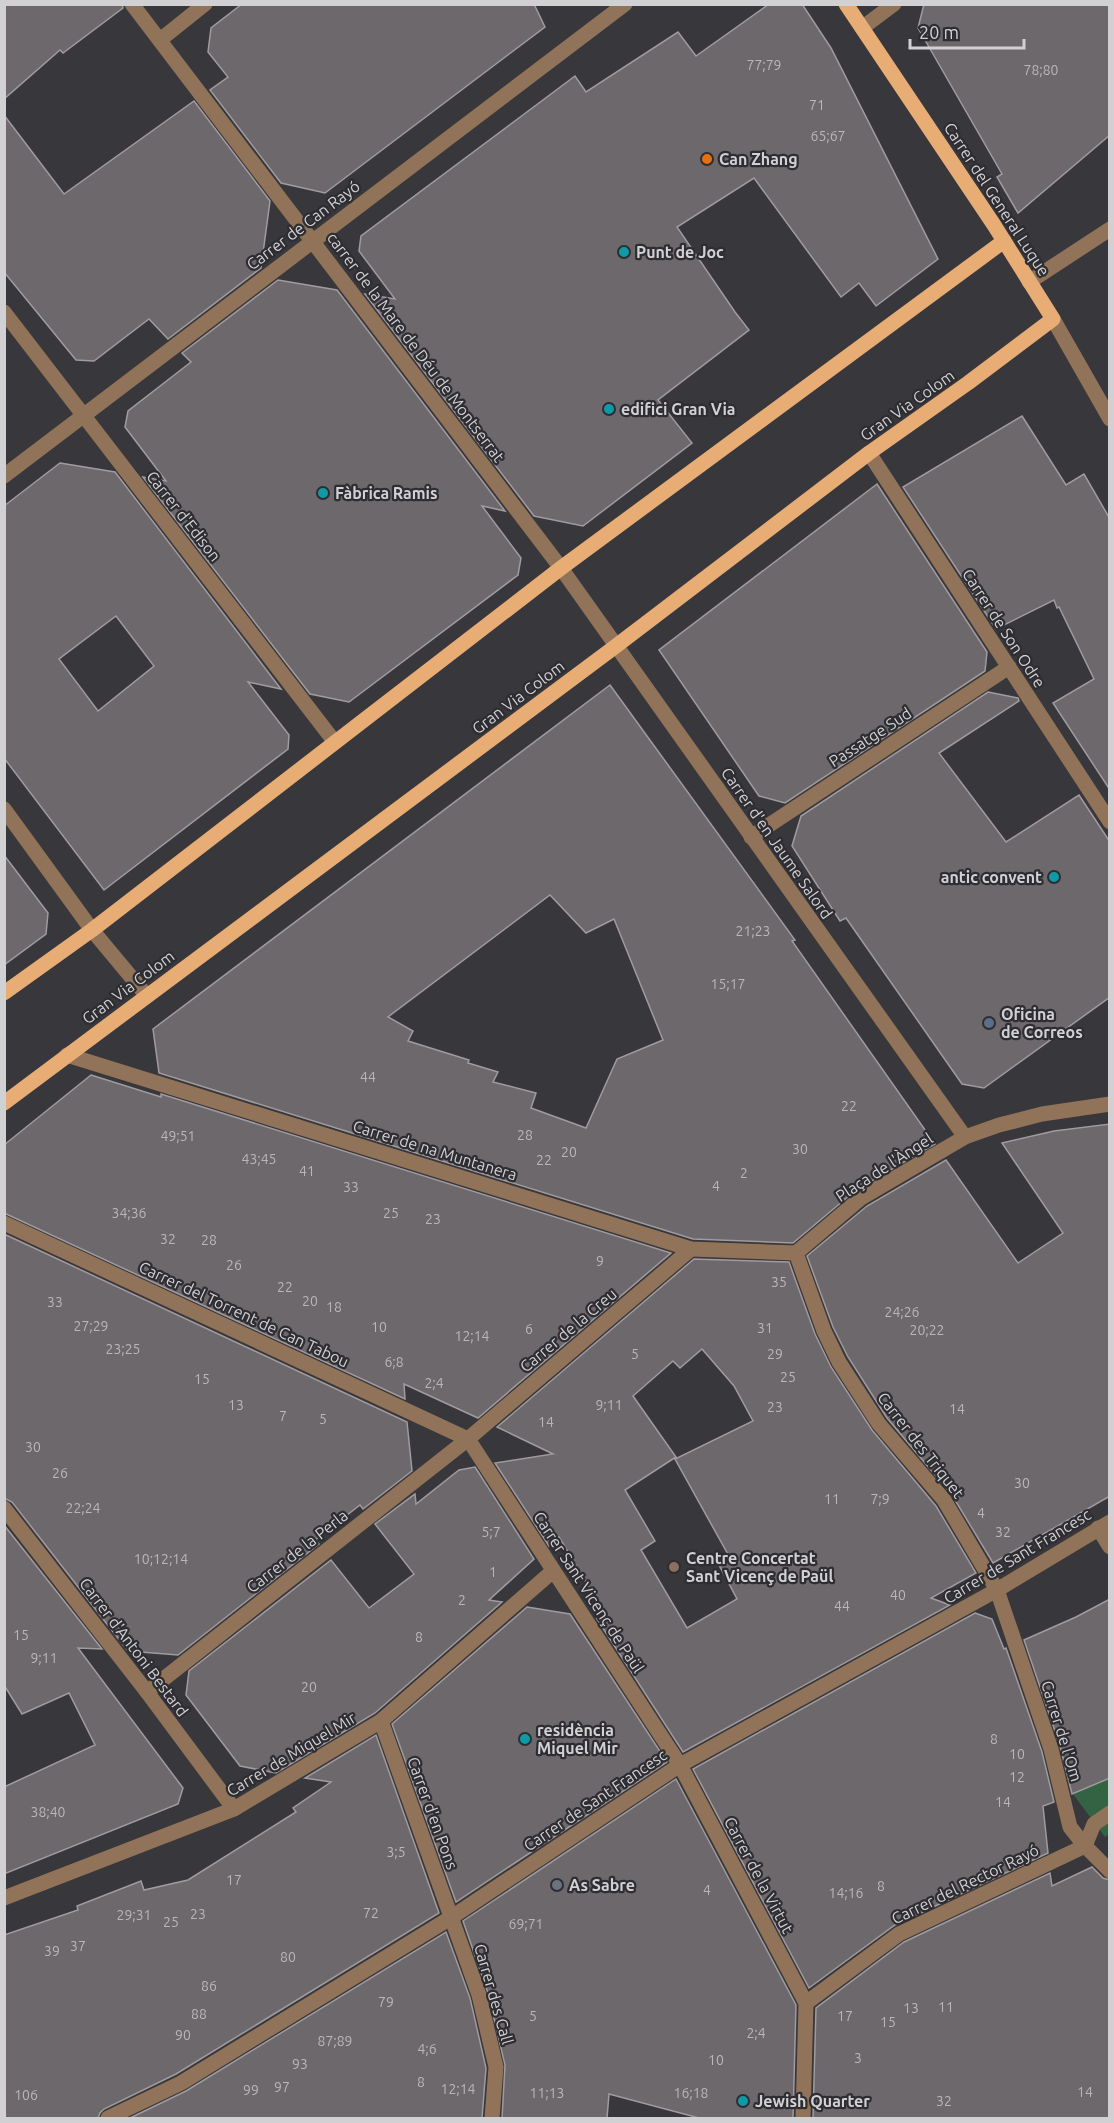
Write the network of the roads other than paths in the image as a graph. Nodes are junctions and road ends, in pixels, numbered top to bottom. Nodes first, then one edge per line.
1 (132, 4) edge
2 (205, 4) edge
3 (626, 4) edge
4 (846, 4) edge
5 (894, 4) edge
6 (862, 28) junction
7 (160, 40) junction
8 (1110, 229) edge
9 (312, 241) junction
10 (1004, 241) junction
11 (1029, 282) junction
12 (4, 312) edge
13 (1053, 320) junction
14 (84, 416) junction
15 (1110, 419) edge
16 (869, 453) junction
17 (4, 476) edge
18 (561, 568) junction
19 (616, 646) junction
20 (1009, 668) junction
21 (334, 741) junction
22 (4, 809) edge
23 (1110, 822) edge
24 (751, 837) junction
25 (92, 930) junction
26 (4, 993) edge
27 (147, 996) junction
28 (68, 1055) junction
29 (4, 1103) edge
30 (1110, 1104) edge
31 (965, 1137) junction
32 (4, 1223) edge
33 (691, 1249) junction
34 (796, 1253) junction
35 (468, 1438) junction
36 (4, 1508) edge
37 (1104, 1525) edge
38 (1110, 1547) edge
39 (553, 1571) junction
40 (997, 1590) junction
41 (147, 1692) junction
42 (381, 1721) junction
43 (680, 1765) junction
44 (234, 1809) junction
45 (1110, 1813) edge
46 (1085, 1846) junction
47 (1110, 1871) edge
48 (4, 1898) edge
49 (452, 1917) junction
50 (806, 2002) junction
51 (108, 2118) edge
52 (492, 2118) edge
53 (802, 2118) edge

1 - 7 street, carrer de la Mare de Déu de Montserrat
2 - 7 street
3 - 9 street, Carrer de Can Rayó
4 - 6 main road, Carrer del General Luque
5 - 6 street
6 - 10 main road, Carrer del General Luque
7 - 9 street, carrer de la Mare de Déu de Montserrat
8 - 11 street
9 - 14 street, Carrer de Can Rayó
9 - 18 street, carrer de la Mare de Déu de Montserrat
10 - 11 main road, Carrer del General Luque
10 - 18 main road
11 - 13 main road, Carrer del General Luque
12 - 14 street, Carrer d'Edison
13 - 15 street, Carrer del General Luque
13 - 16 main road, Gran Via Colom
14 - 17 street, Carrer de Can Rayó
14 - 21 street, Carrer d'Edison
16 - 19 main road, Gran Via Colom
16 - 20 street, Carrer de Son Odre
18 - 19 street, Carrer d'en Jaume Salord
18 - 21 main road
19 - 24 street, Carrer d'en Jaume Salord
19 - 27 main road, Gran Via Colom
20 - 23 street, Carrer de Son Odre
20 - 24 street, Passatge Sud
21 - 25 main road
22 - 25 street
24 - 31 street, Carrer d'en Jaume Salord
25 - 26 main road
25 - 27 street
27 - 28 main road, Gran Via Colom
28 - 29 main road, Gran Via Colom
28 - 33 street, Carrer de na Muntanera
30 - 31 street, Plaça de l'Àngel
31 - 34 street, Plaça de l'Àngel
32 - 35 street, Carrer del Torrent de Can Tabou
33 - 34 street, Carrer de na Muntanera
33 - 35 street, Carrer de la Creu
34 - 40 street, Carrer des Triquet
35 - 39 street, Carrer Sant Vicenç de Paül
35 - 41 street, Carrer de la Perla
36 - 41 street, Carrer d'Antoni Bestard
37 - 38 street
37 - 40 street, Carrer de Sant Francesc
39 - 42 street, Carrer de Miquel Mir
39 - 43 street, Carrer Sant Vicenç de Paül
40 - 43 street, Carrer de Sant Francesc
40 - 46 street, Carrer de l'Om
41 - 44 street, Carrer d'Antoni Bestard
42 - 44 street, Carrer de Miquel Mir
42 - 49 street, Carrer d'en Pons
43 - 49 street, Carrer de Sant Francesc
43 - 50 street, Carrer de la Virtut
44 - 48 street, Carrer de Miquel Mir
45 - 46 street
46 - 47 street, Carrer de l'Om
46 - 50 street, Carrer del Rector Rayó
49 - 51 street, Carrer de Sant Francesc
49 - 52 street, Carrer des Call
50 - 53 street

